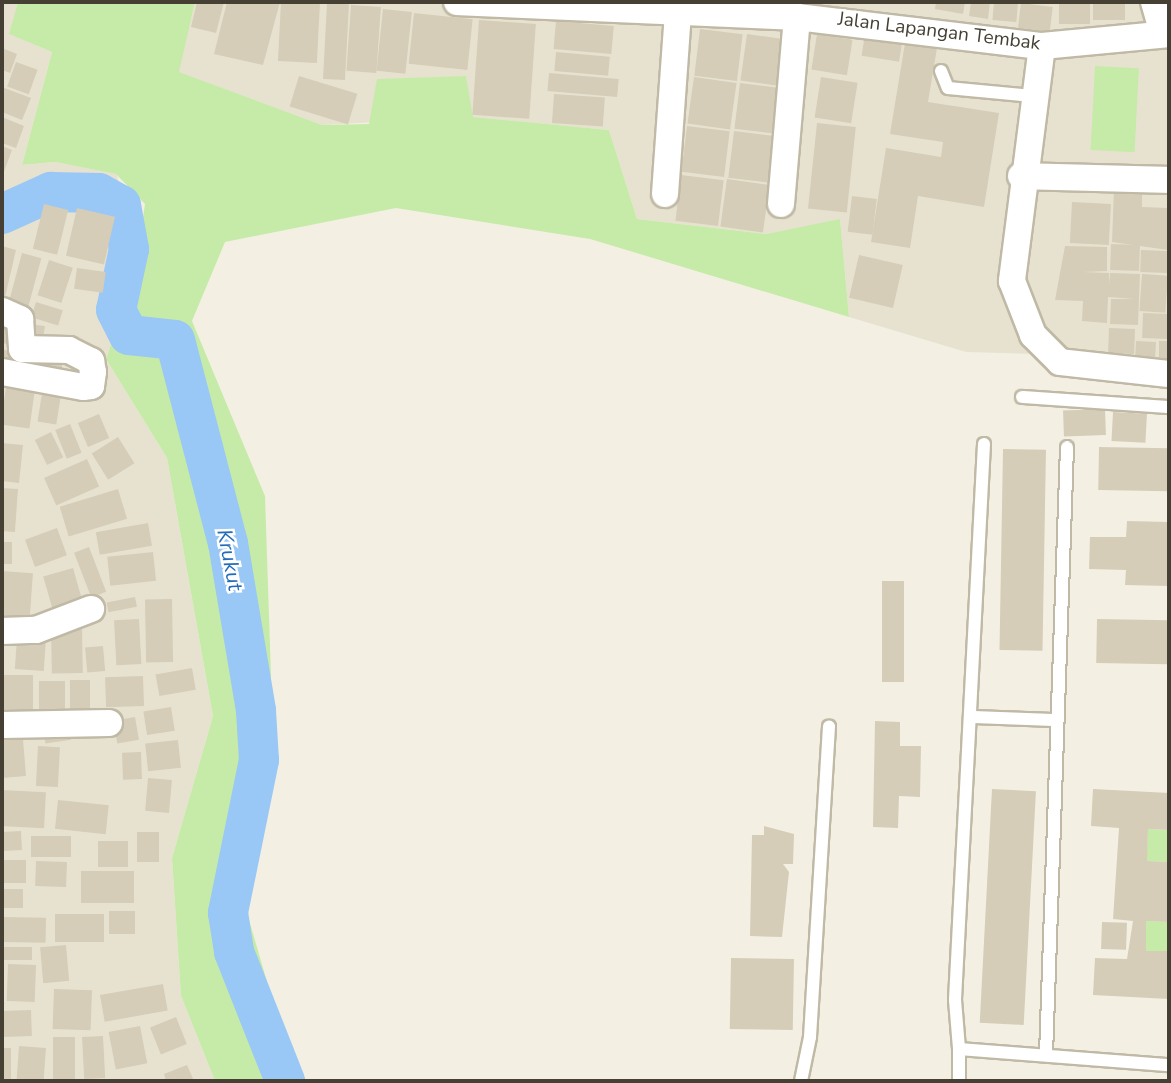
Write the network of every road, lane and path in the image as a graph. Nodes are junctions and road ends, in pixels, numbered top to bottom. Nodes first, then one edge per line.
1 (457, 2) edge
2 (1154, 2) edge
3 (678, 11) junction
4 (898, 13) edge
5 (797, 17) junction
6 (1166, 34) edge
7 (1042, 46) junction
8 (942, 71) dead end
9 (1034, 96) junction
10 (1021, 176) junction
11 (1169, 180) edge
12 (665, 194) dead end
13 (781, 204) dead end
14 (2, 311) edge
15 (2, 372) edge
16 (1169, 374) edge
17 (1022, 397) dead end
18 (1169, 407) edge
19 (984, 444) dead end
20 (1067, 447) dead end
21 (91, 609) dead end
22 (2, 631) edge
23 (973, 718) junction
24 (1054, 720) junction
25 (109, 723) dead end
26 (2, 725) edge
27 (829, 727) dead end
28 (959, 1049) junction
29 (1046, 1055) junction
30 (1169, 1065) edge
31 (801, 1081) edge
32 (959, 1081) edge

1 - 3 street, Jalan Lapangan Tembak
2 - 6 street
3 - 5 street, Jalan Lapangan Tembak
3 - 12 street
4 - 5 street, Jalan Lapangan Tembak
4 - 7 street, Jalan Lapangan Tembak
5 - 13 street
6 - 7 street, Jalan Lapangan Tembak
7 - 9 street
8 - 9 lane
9 - 10 street
10 - 11 street
10 - 16 street
14 - 15 street
17 - 18 lane
19 - 23 lane
20 - 24 lane
21 - 22 street
23 - 24 lane
23 - 28 lane
24 - 29 lane
25 - 26 street
27 - 31 lane
28 - 29 lane
28 - 32 lane
29 - 30 lane

